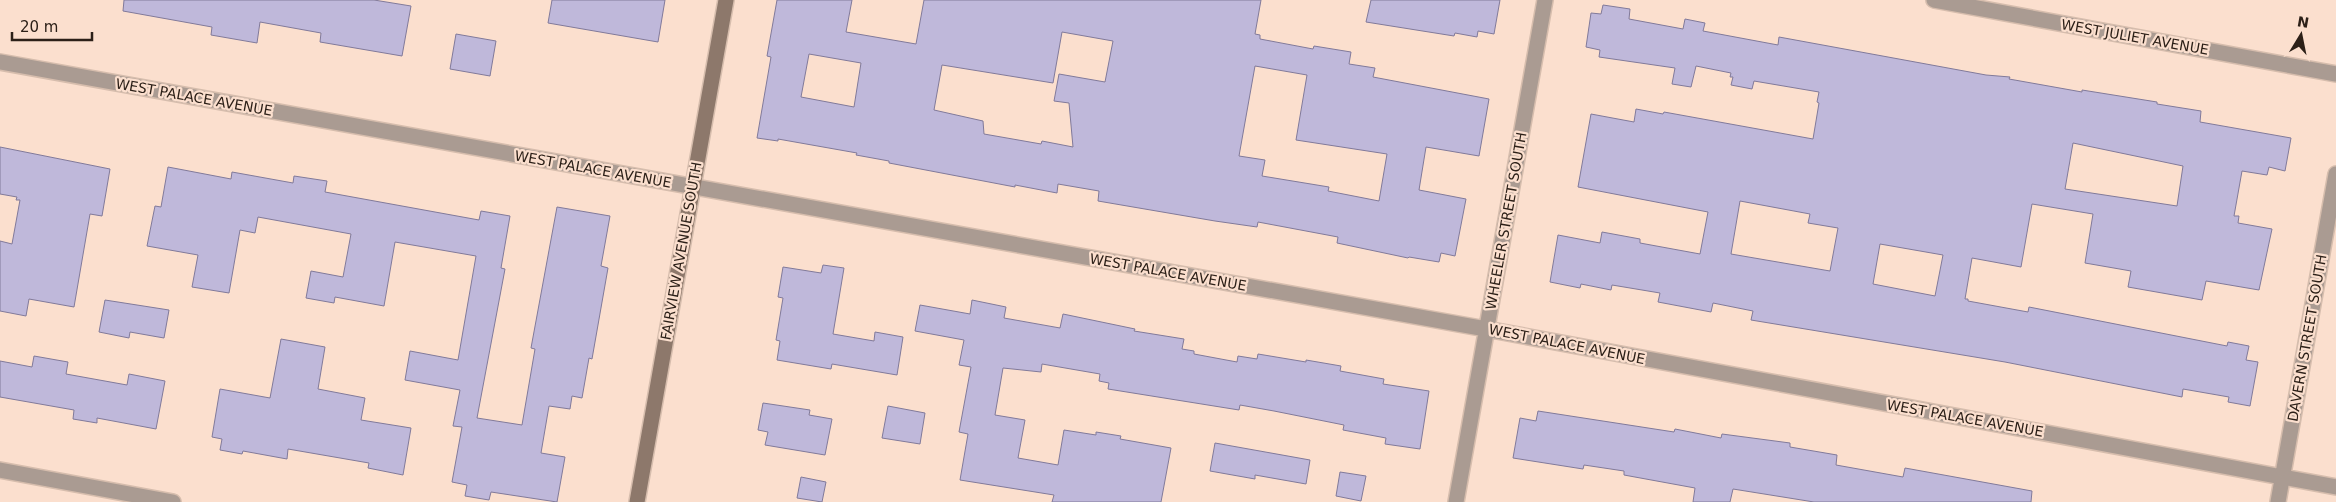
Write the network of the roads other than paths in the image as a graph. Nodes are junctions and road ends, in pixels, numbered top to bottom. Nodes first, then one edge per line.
1 (726, 0) edge
2 (1545, 0) edge
3 (1934, 0) edge
4 (0, 62) edge
5 (2336, 74) edge
6 (2336, 174) edge
7 (693, 186) junction
8 (1486, 329) junction
9 (0, 470) edge
10 (2282, 477) junction
11 (2336, 486) edge
12 (173, 502) edge
13 (637, 502) edge
14 (1456, 502) edge
15 (2278, 502) edge

1 - 7 street, FAIRVIEW AVENUE SOUTH
2 - 8 street, WHEELER STREET SOUTH
3 - 5 street, WEST JULIET AVENUE
4 - 7 street, WEST PALACE AVENUE
6 - 10 street, DAVERN STREET SOUTH
7 - 8 street, WEST PALACE AVENUE
7 - 13 street, FAIRVIEW AVENUE SOUTH
8 - 10 street, WEST PALACE AVENUE
8 - 14 street, WHEELER STREET SOUTH
9 - 12 street
10 - 11 street, WEST PALACE AVENUE
10 - 15 street, DAVERN STREET SOUTH

